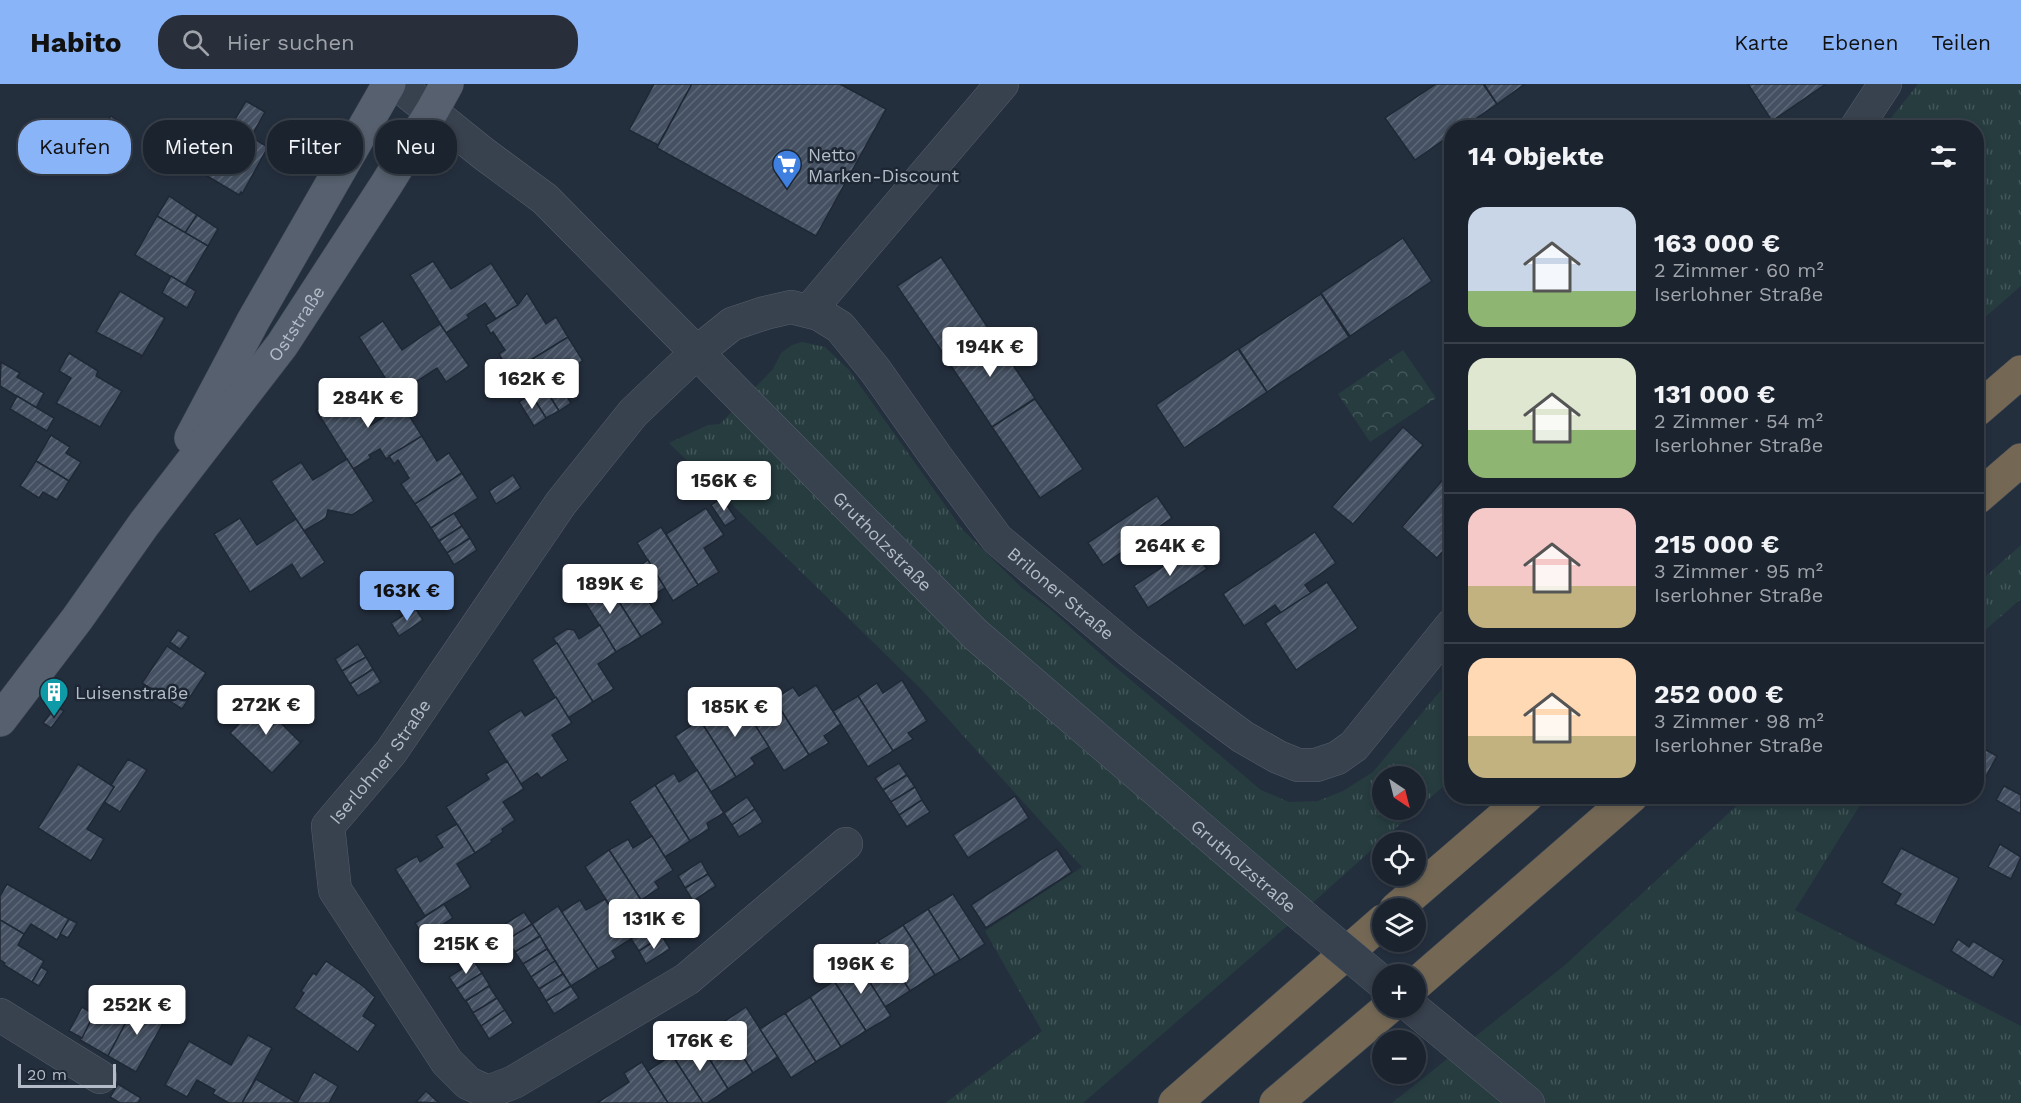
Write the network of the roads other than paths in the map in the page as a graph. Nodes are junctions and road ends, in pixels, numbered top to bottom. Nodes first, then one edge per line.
1 (389, 84) edge
2 (397, 84) edge
3 (1002, 84) edge
4 (1885, 84) edge
5 (439, 98) edge
6 (1861, 120) edge
7 (809, 311) junction
8 (696, 353) junction
9 (2021, 372) edge
10 (1984, 404) edge
11 (2021, 460) edge
12 (1984, 492) edge
13 (144, 524) junction
14 (1444, 635) edge
15 (0, 720) edge
16 (1518, 804) edge
17 (1623, 804) edge
18 (846, 844) dead end
19 (1409, 898) edge
20 (1372, 931) edge
21 (1372, 974) edge
22 (1426, 975) edge
23 (0, 1016) edge
24 (1376, 1018) edge
25 (1425, 1018) edge
26 (100, 1077) dead end
27 (484, 1097) edge
28 (1175, 1103) edge
29 (1276, 1103) edge
30 (1528, 1103) edge

1 - 13 main road, Oststraße
2 - 5 street, Grutholzstraße
3 - 7 street
4 - 6 street
5 - 8 street, Grutholzstraße
5 - 13 main road, Oststraße
7 - 8 street, Briloner Straße
7 - 14 street, Briloner Straße
8 - 21 street, Grutholzstraße, bridge
8 - 27 street, Iserlohner Straße
9 - 10 highway
11 - 12 highway
13 - 15 main road, Oststraße
16 - 19 highway
17 - 22 highway
18 - 27 street, Iserlohner Straße
20 - 28 highway
23 - 26 street
24 - 29 highway
25 - 30 street

